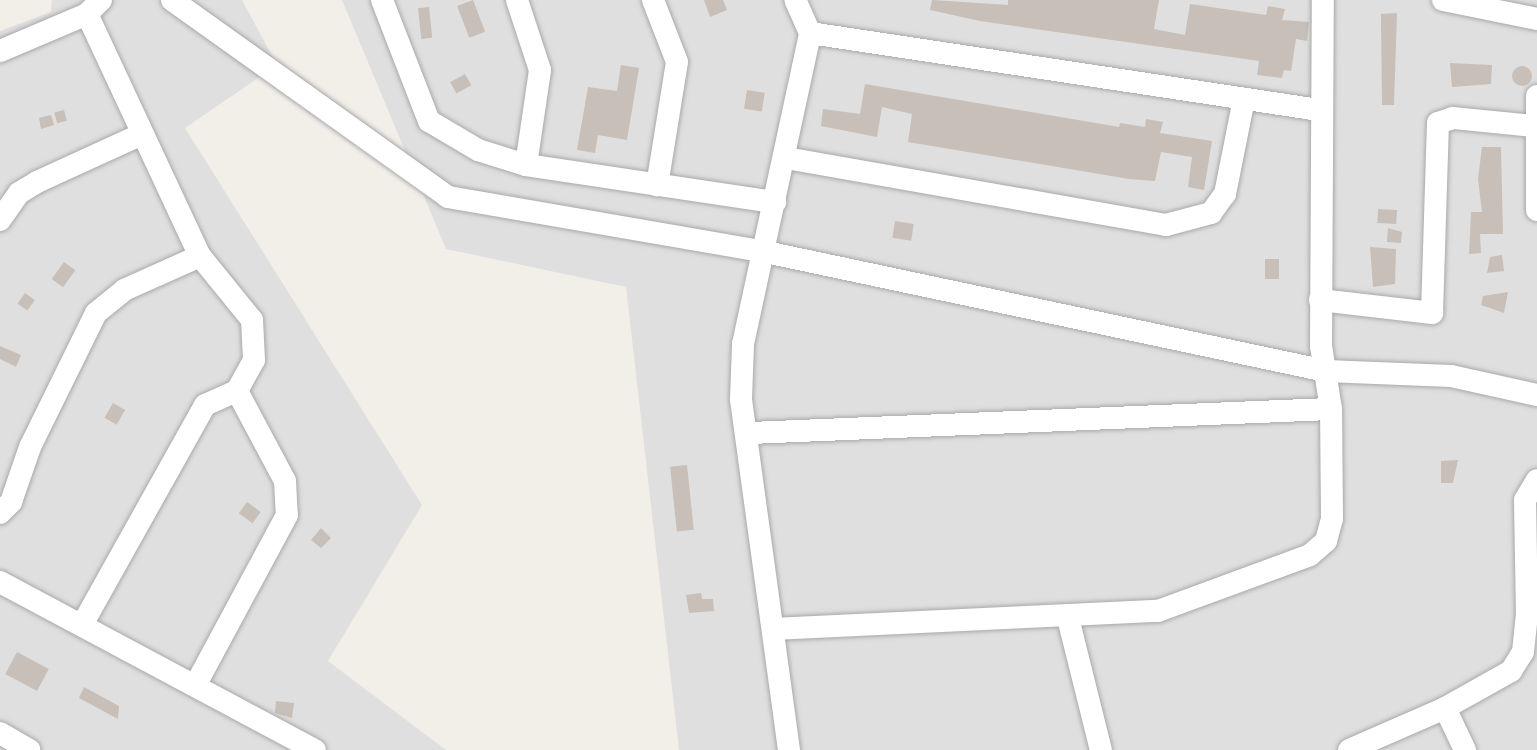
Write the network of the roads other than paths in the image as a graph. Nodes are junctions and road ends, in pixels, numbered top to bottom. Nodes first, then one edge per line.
1 (172, 0) edge
2 (382, 0) edge
3 (517, 0) edge
4 (653, 0) edge
5 (795, 0) edge
6 (1323, 0) edge
7 (1443, 0) edge
8 (94, 7) edge
9 (1537, 19) edge
10 (810, 33) junction
11 (0, 51) edge
12 (1537, 96) edge
13 (1244, 99) junction
14 (1319, 110) junction
15 (1533, 126) junction
16 (142, 134) junction
17 (786, 158) junction
18 (526, 165) junction
19 (657, 185) junction
20 (775, 202) junction
21 (1537, 210) edge
22 (0, 220) edge
23 (761, 251) junction
24 (200, 256) junction
25 (1320, 300) junction
26 (1326, 371) junction
27 (237, 391) junction
28 (1537, 395) edge
29 (1331, 409) junction
30 (750, 433) junction
31 (1537, 480) edge
32 (0, 513) edge
33 (0, 582) edge
34 (1068, 618) junction
35 (82, 625) junction
36 (773, 629) junction
37 (196, 684) junction
38 (1445, 708) junction
39 (0, 733) edge
40 (30, 750) edge
41 (315, 750) edge
42 (789, 750) edge
43 (1101, 750) edge
44 (1349, 750) edge
45 (1465, 750) edge

1 - 23 street
2 - 18 street
3 - 18 street
4 - 19 street
5 - 10 street
6 - 14 street
7 - 9 street
8 - 11 street
8 - 16 street
10 - 13 street
10 - 17 street
12 - 15 street
13 - 14 street
13 - 17 street
14 - 25 street
15 - 21 street
15 - 25 street
16 - 22 street
16 - 24 street
17 - 20 street
18 - 19 street
19 - 20 street
20 - 23 street
23 - 26 street
23 - 30 street
24 - 27 street
24 - 32 street
25 - 26 street
26 - 28 street
26 - 29 street
27 - 35 street
27 - 37 street
29 - 30 street
29 - 34 street
30 - 36 street
31 - 38 street
33 - 35 street
34 - 36 street
34 - 43 street
35 - 37 street
36 - 42 street
37 - 41 street
38 - 44 street
38 - 45 street
39 - 40 street

